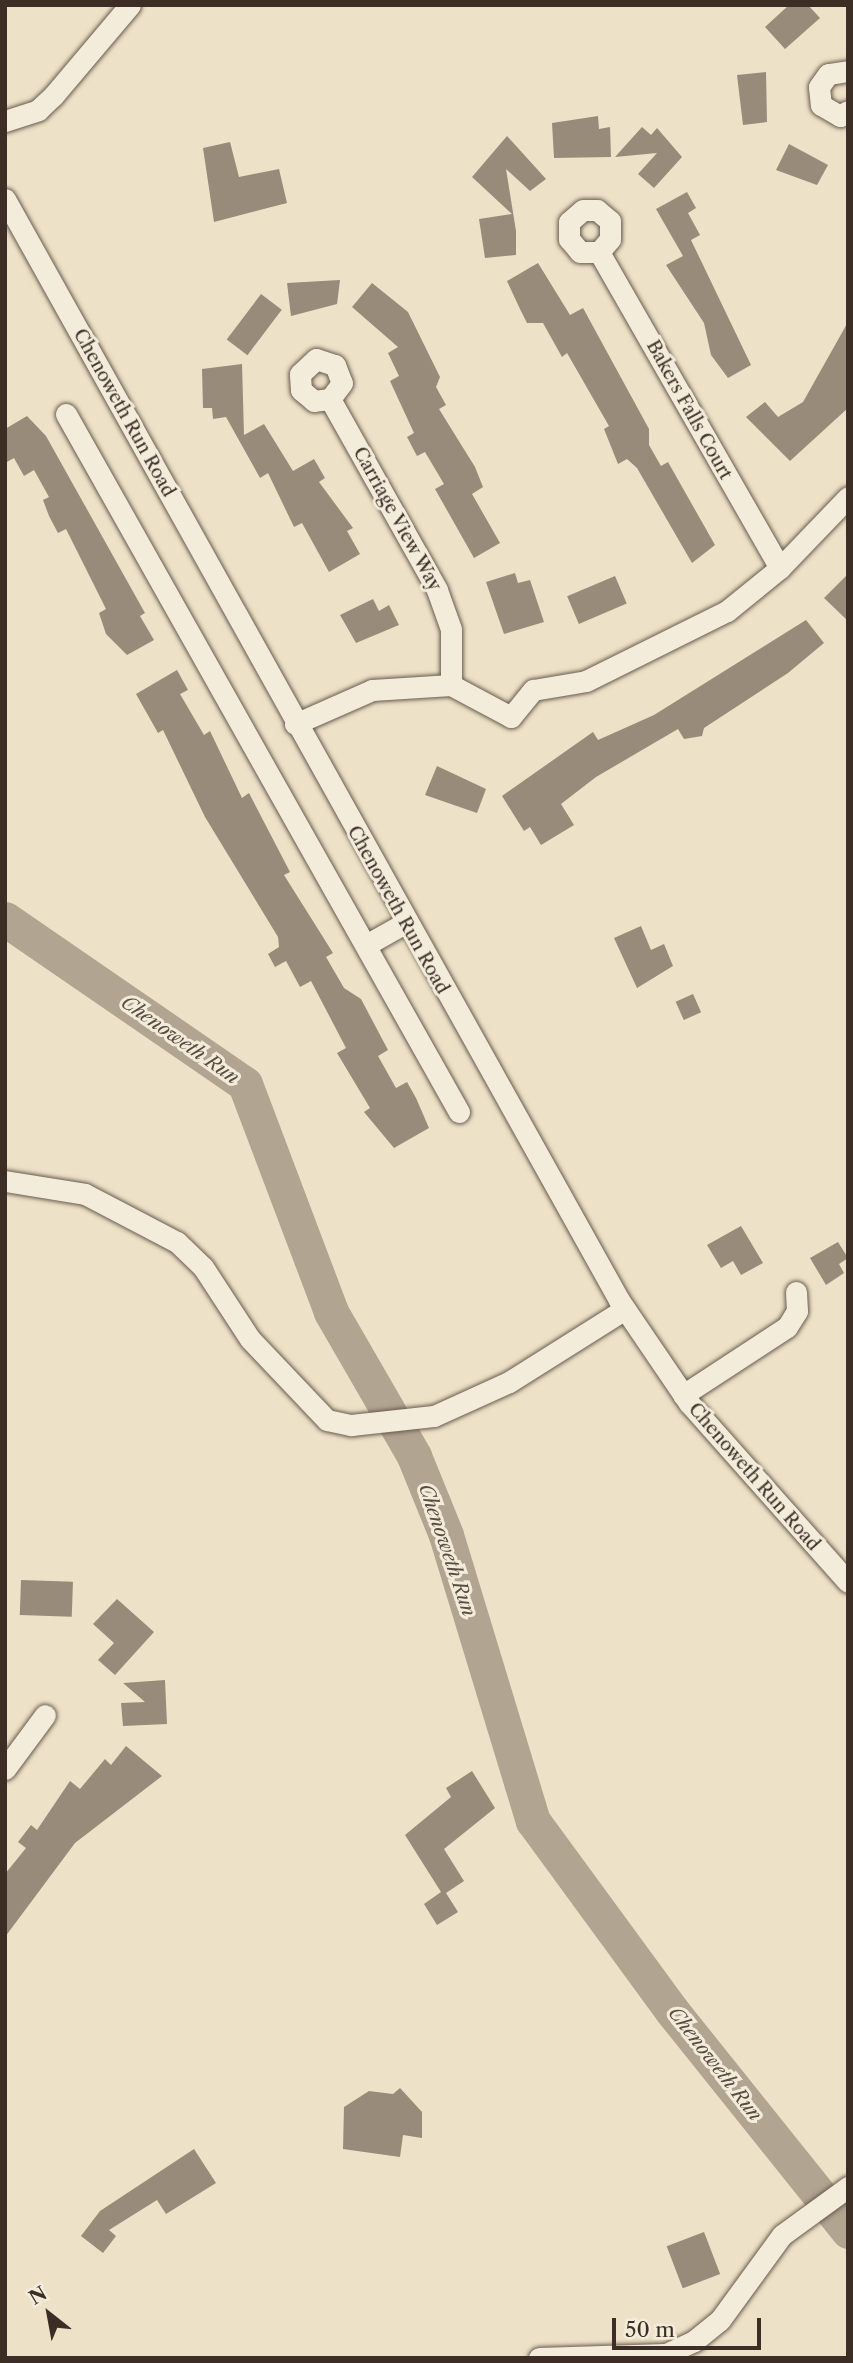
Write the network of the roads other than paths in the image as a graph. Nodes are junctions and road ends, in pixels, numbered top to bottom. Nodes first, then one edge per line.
1 (130, 5) edge
2 (848, 71) edge
3 (848, 111) edge
4 (5, 121) edge
5 (5, 199) edge
6 (599, 252) dead end
7 (330, 400) dead end
8 (66, 414) dead end
9 (848, 497) edge
10 (780, 568) junction
11 (451, 685) junction
12 (295, 724) junction
13 (405, 923) junction
14 (366, 945) junction
15 (460, 1112) dead end
16 (5, 1181) edge
17 (796, 1292) dead end
18 (625, 1309) junction
19 (683, 1395) junction
20 (848, 1582) edge
21 (45, 1715) dead end
22 (5, 1769) edge
23 (848, 2187) edge
24 (539, 2358) edge

1 - 4 street
2 - 3 street
5 - 12 street, Chenoweth Run Road
6 - 10 street, Bakers Falls Court
7 - 11 street, Carriage View Way
8 - 14 street
9 - 10 street
10 - 11 street
11 - 12 street
12 - 13 street, Chenoweth Run Road
13 - 14 street
13 - 18 street, Chenoweth Run Road
14 - 15 street
16 - 18 street
17 - 19 street
18 - 19 street, Chenoweth Run Road
19 - 20 street, Chenoweth Run Road
21 - 22 street
23 - 24 street

